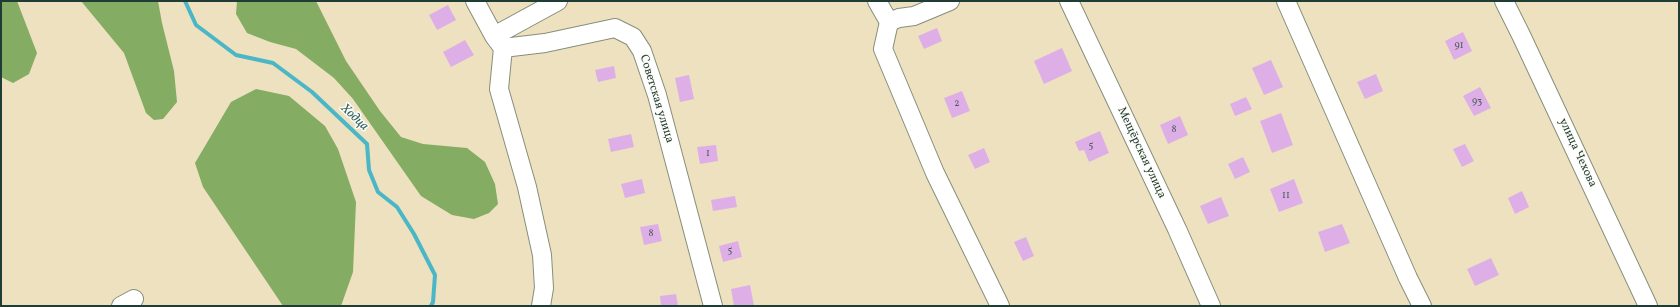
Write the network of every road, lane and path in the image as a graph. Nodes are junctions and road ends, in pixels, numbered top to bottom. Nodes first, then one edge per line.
1 (475, 1) edge
2 (558, 1) edge
3 (877, 1) edge
4 (950, 1) edge
5 (1069, 1) edge
6 (1286, 1) edge
7 (1504, 1) edge
8 (888, 22) junction
9 (498, 42) junction
10 (541, 306) edge
11 (713, 306) edge
12 (1000, 306) edge
13 (1211, 306) edge
14 (1422, 306) edge
15 (1648, 306) edge

1 - 9 street
2 - 9 street
3 - 8 street
4 - 8 street
5 - 13 street, Мещёрская улица
6 - 14 street
7 - 15 street, улица Чехова
8 - 12 street
9 - 10 street
9 - 11 street, Советская улица

